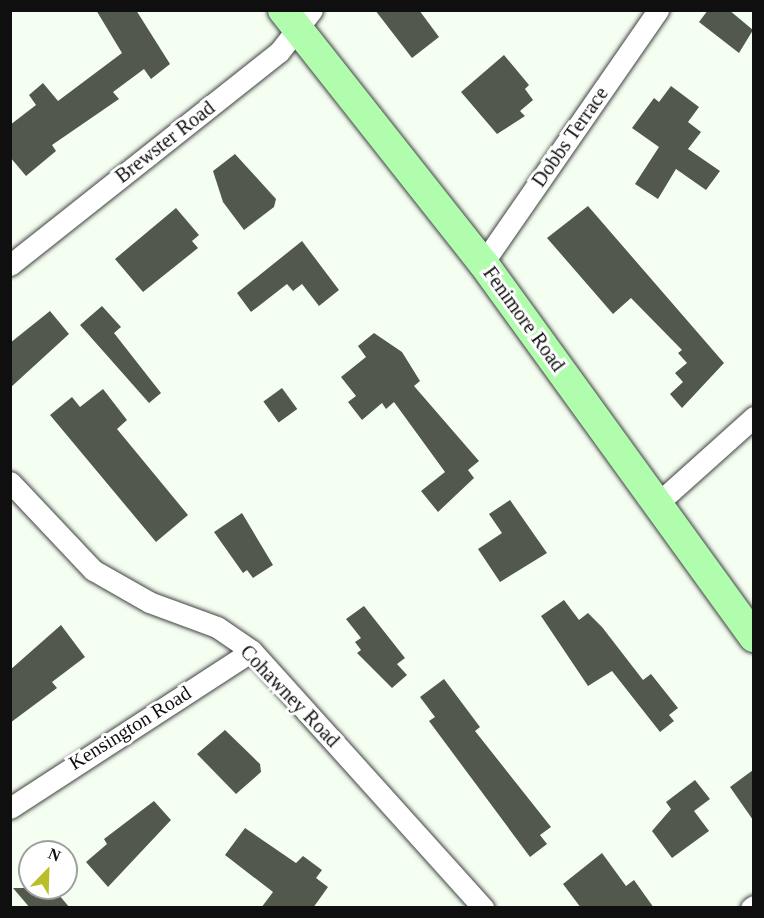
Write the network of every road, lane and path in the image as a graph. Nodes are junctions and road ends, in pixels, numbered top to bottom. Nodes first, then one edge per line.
1 (658, 10) edge
2 (297, 16) edge
3 (483, 263) junction
4 (10, 266) edge
5 (753, 417) edge
6 (10, 482) edge
7 (658, 503) junction
8 (753, 637) edge
9 (252, 651) junction
10 (10, 808) edge
11 (483, 908) edge

1 - 3 street, Dobbs Terrace
2 - 3 main road, Fenimore Road
2 - 4 street, Brewster Road
3 - 7 main road, Fenimore Road
5 - 7 street
6 - 9 street, Cohawney Road
7 - 8 main road, Fenimore Road
9 - 10 street, Kensington Road
9 - 11 street, Cohawney Road

